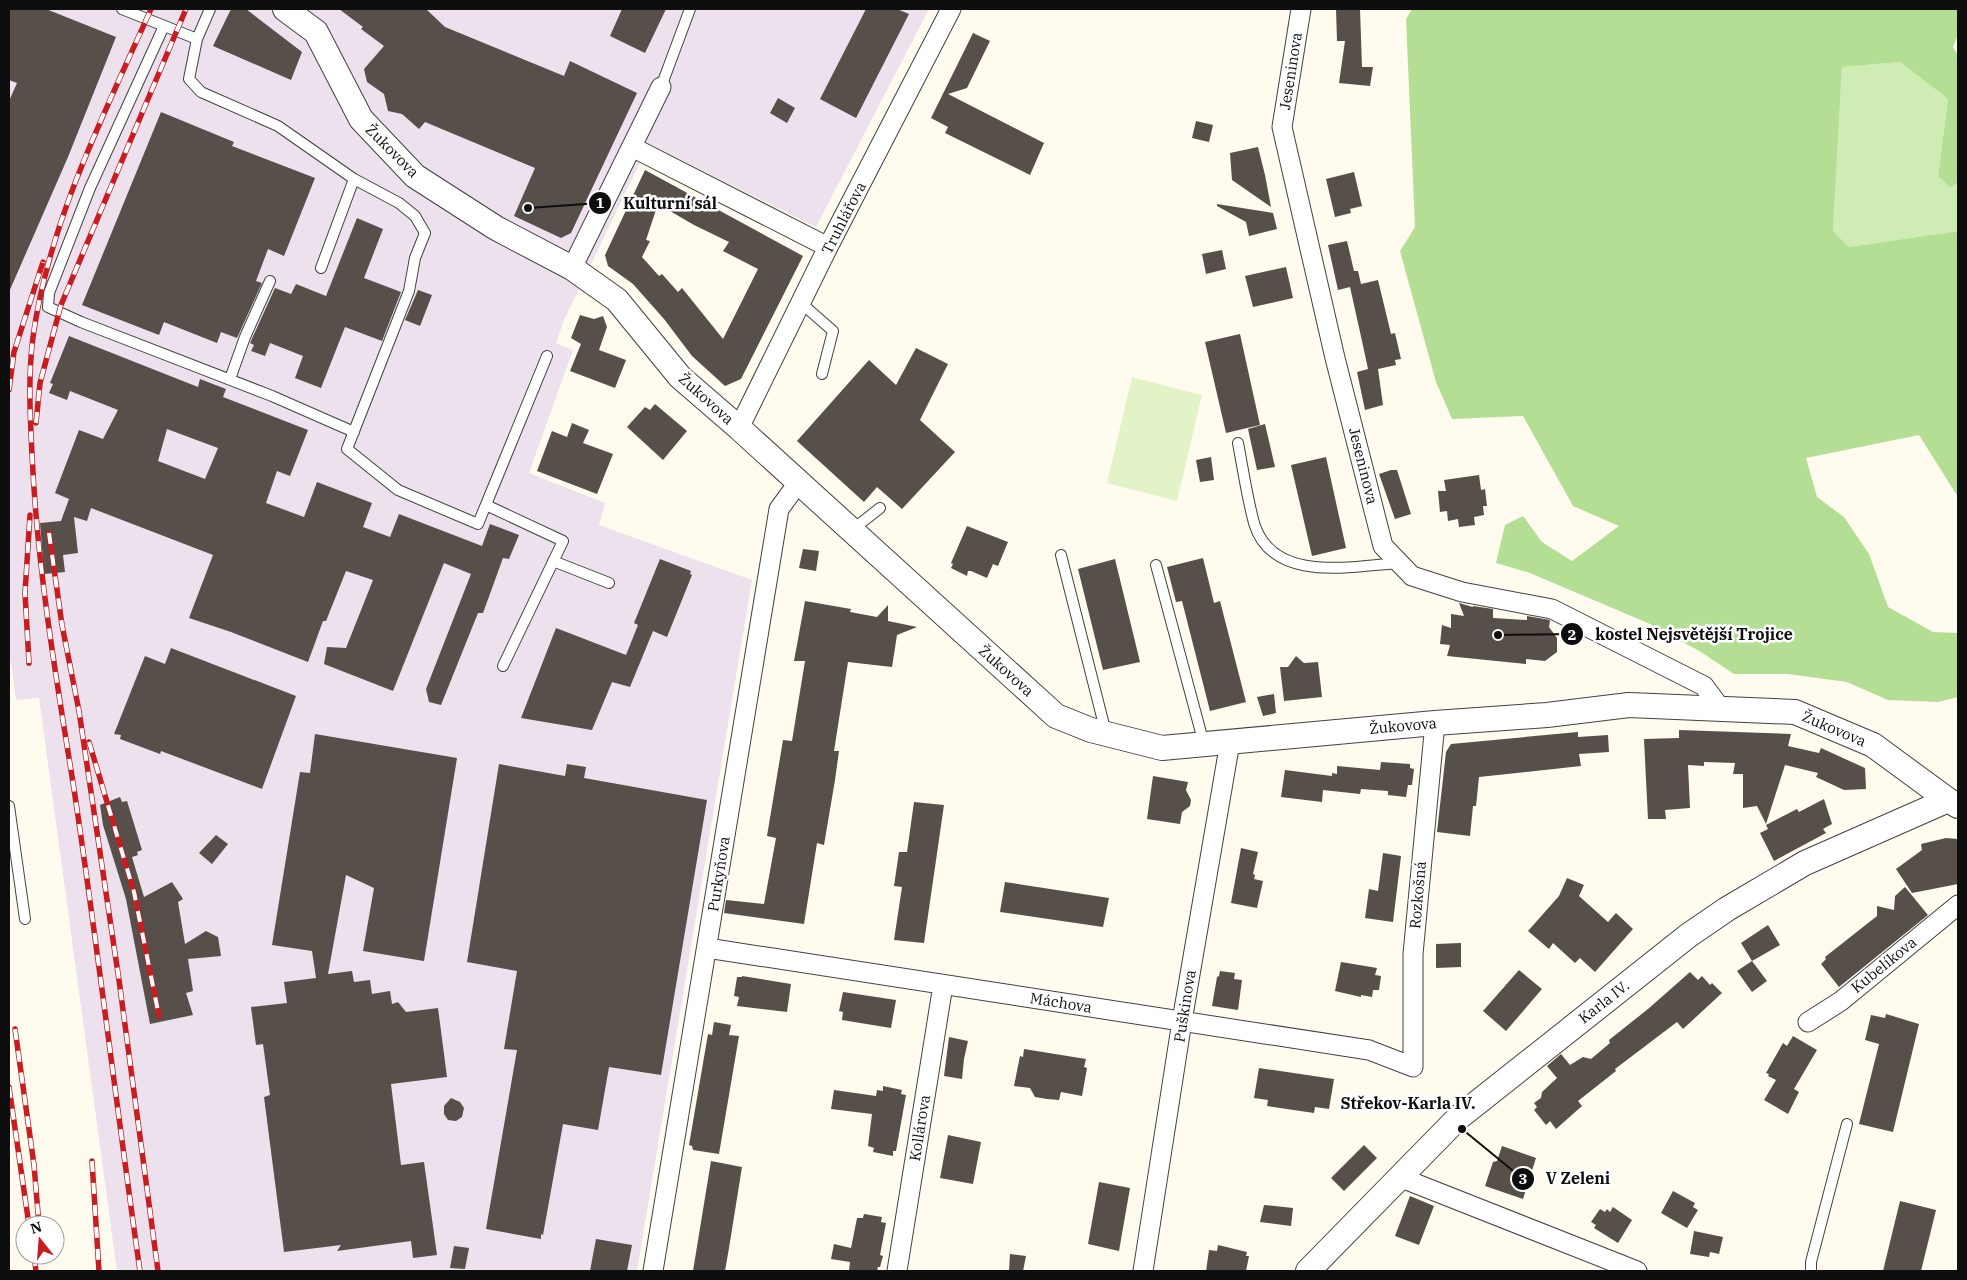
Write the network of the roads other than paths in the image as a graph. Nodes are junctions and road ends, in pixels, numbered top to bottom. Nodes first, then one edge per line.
1 (122, 9) edge
2 (210, 9) edge
3 (286, 9) edge
4 (690, 9) edge
5 (951, 9) edge
6 (1301, 9) edge
7 (164, 26) junction
8 (197, 39) junction
9 (661, 87) joint
10 (632, 147) junction
11 (354, 179) junction
12 (828, 247) junction
13 (321, 268) dead end
14 (572, 268) junction
15 (270, 281) dead end
16 (801, 303) junction
17 (547, 356) dead end
18 (822, 374) dead end
19 (230, 379) junction
20 (739, 428) junction
21 (354, 432) junction
22 (1238, 443) dead end
23 (798, 483) junction
24 (486, 505) junction
25 (880, 508) dead end
26 (851, 531) junction
27 (1061, 555) dead end
28 (554, 561) junction
29 (1400, 563) junction
30 (1156, 565) dead end
31 (609, 583) dead end
32 (503, 666) dead end
33 (1722, 709) junction
34 (1435, 723) junction
35 (1106, 734) junction
36 (1230, 742) junction
37 (1204, 744) junction
38 (1953, 803) edge
39 (9, 806) edge
40 (1958, 905) edge
41 (25, 919) dead end
42 (707, 948) junction
43 (943, 985) junction
44 (1182, 1021) junction
45 (1808, 1022) dead end
46 (1413, 1067) joint
47 (1847, 1124) dead end
48 (1399, 1177) junction
49 (653, 1271) edge
50 (897, 1271) edge
51 (1143, 1271) edge
52 (1308, 1271) edge
53 (1637, 1271) edge
54 (1811, 1271) edge

1 - 7 lane
2 - 8 lane
3 - 14 street, Žukovova
4 - 9 lane
5 - 12 street, Truhlářova
6 - 29 street, Jeseninova
7 - 8 lane
7 - 19 lane
8 - 11 lane
9 - 10 street
10 - 12 street
10 - 14 street
11 - 13 lane
11 - 21 lane
12 - 16 street, Truhlářova
14 - 20 street, Žukovova
15 - 19 lane
16 - 18 lane
16 - 20 street, Truhlářova
17 - 24 lane
19 - 21 lane
20 - 23 street, Žukovova
21 - 24 lane
22 - 29 lane
23 - 26 street, Žukovova
23 - 42 street, Purkyňova
24 - 28 lane
25 - 26 lane
26 - 35 street, Žukovova
27 - 35 lane
28 - 31 lane
28 - 32 lane
29 - 33 street, Jeseninova
30 - 37 lane
33 - 34 street, Žukovova
33 - 38 street, Žukovova
34 - 36 street, Žukovova
34 - 46 street, Rozkošná
35 - 37 street, Žukovova
36 - 37 street, Žukovova
36 - 44 street, Puškinova
38 - 48 street, Karla IV.
39 - 41 lane
40 - 45 street, Kubelíkova
42 - 43 street, Máchova
42 - 49 street, Purkyňova
43 - 44 street, Máchova
43 - 50 street, Kollárova
44 - 46 street, Máchova
44 - 51 street, Puškinova
47 - 54 lane
48 - 52 street, Karla IV.
48 - 53 street

